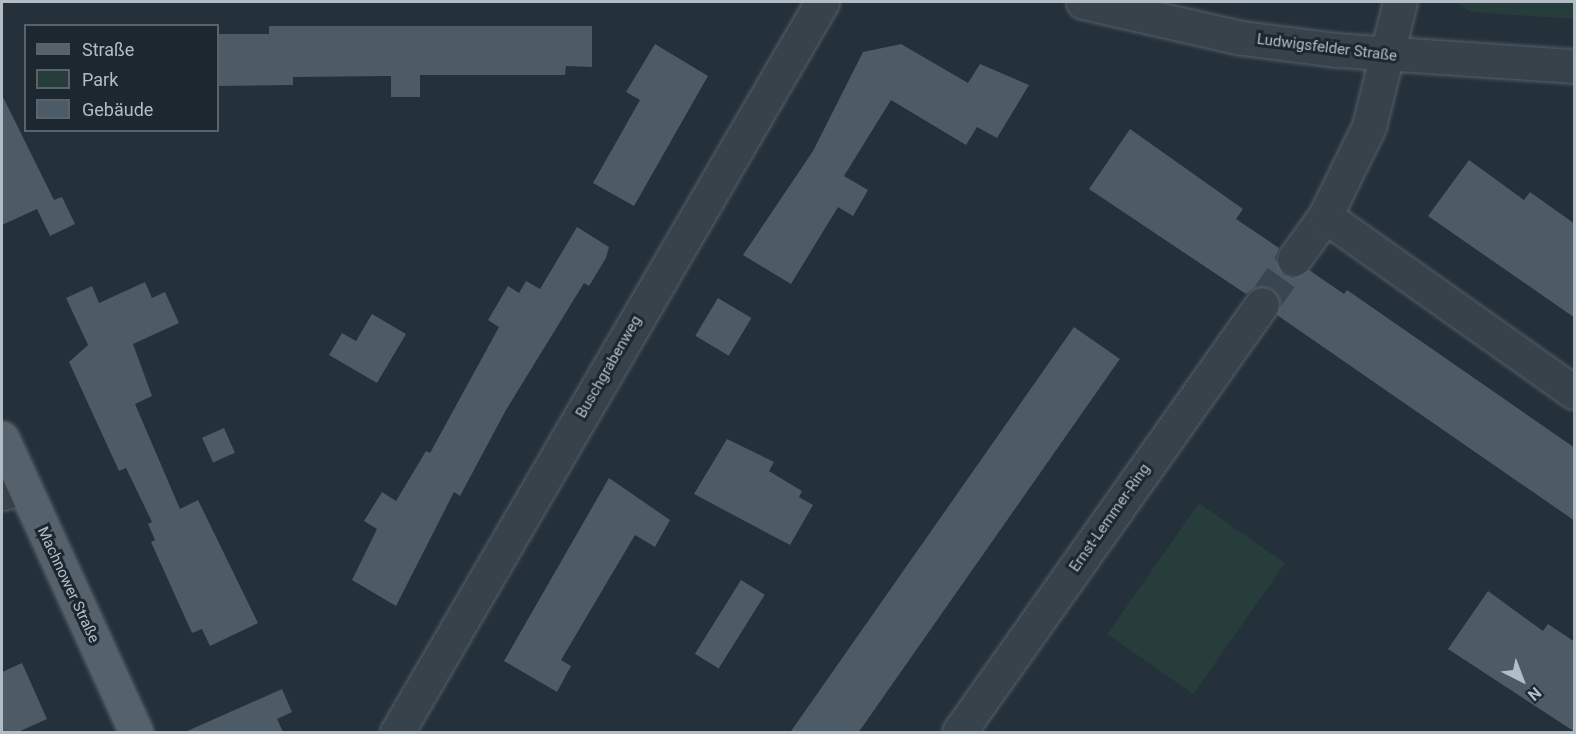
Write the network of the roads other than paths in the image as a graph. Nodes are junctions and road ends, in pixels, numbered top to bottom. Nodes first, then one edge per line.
1 (822, 2) edge
2 (1083, 2) edge
3 (1400, 2) edge
4 (1387, 56) junction
5 (1575, 66) edge
6 (1325, 216) junction
7 (1294, 259) tunnel mouth
8 (1262, 304) tunnel mouth
9 (1575, 392) edge
10 (2, 438) edge
11 (13, 490) edge
12 (135, 732) edge
13 (397, 732) edge
14 (959, 732) edge

1 - 13 street, Buschgrabenweg
2 - 4 street, Ludwigsfelder Straße
3 - 4 street
4 - 5 street, Ludwigsfelder Straße
4 - 6 street
6 - 7 street
6 - 9 street
8 - 14 street, Ernst-Lemmer-Ring
10 - 11 main road, Machnower Straße
11 - 12 main road, Machnower Straße

